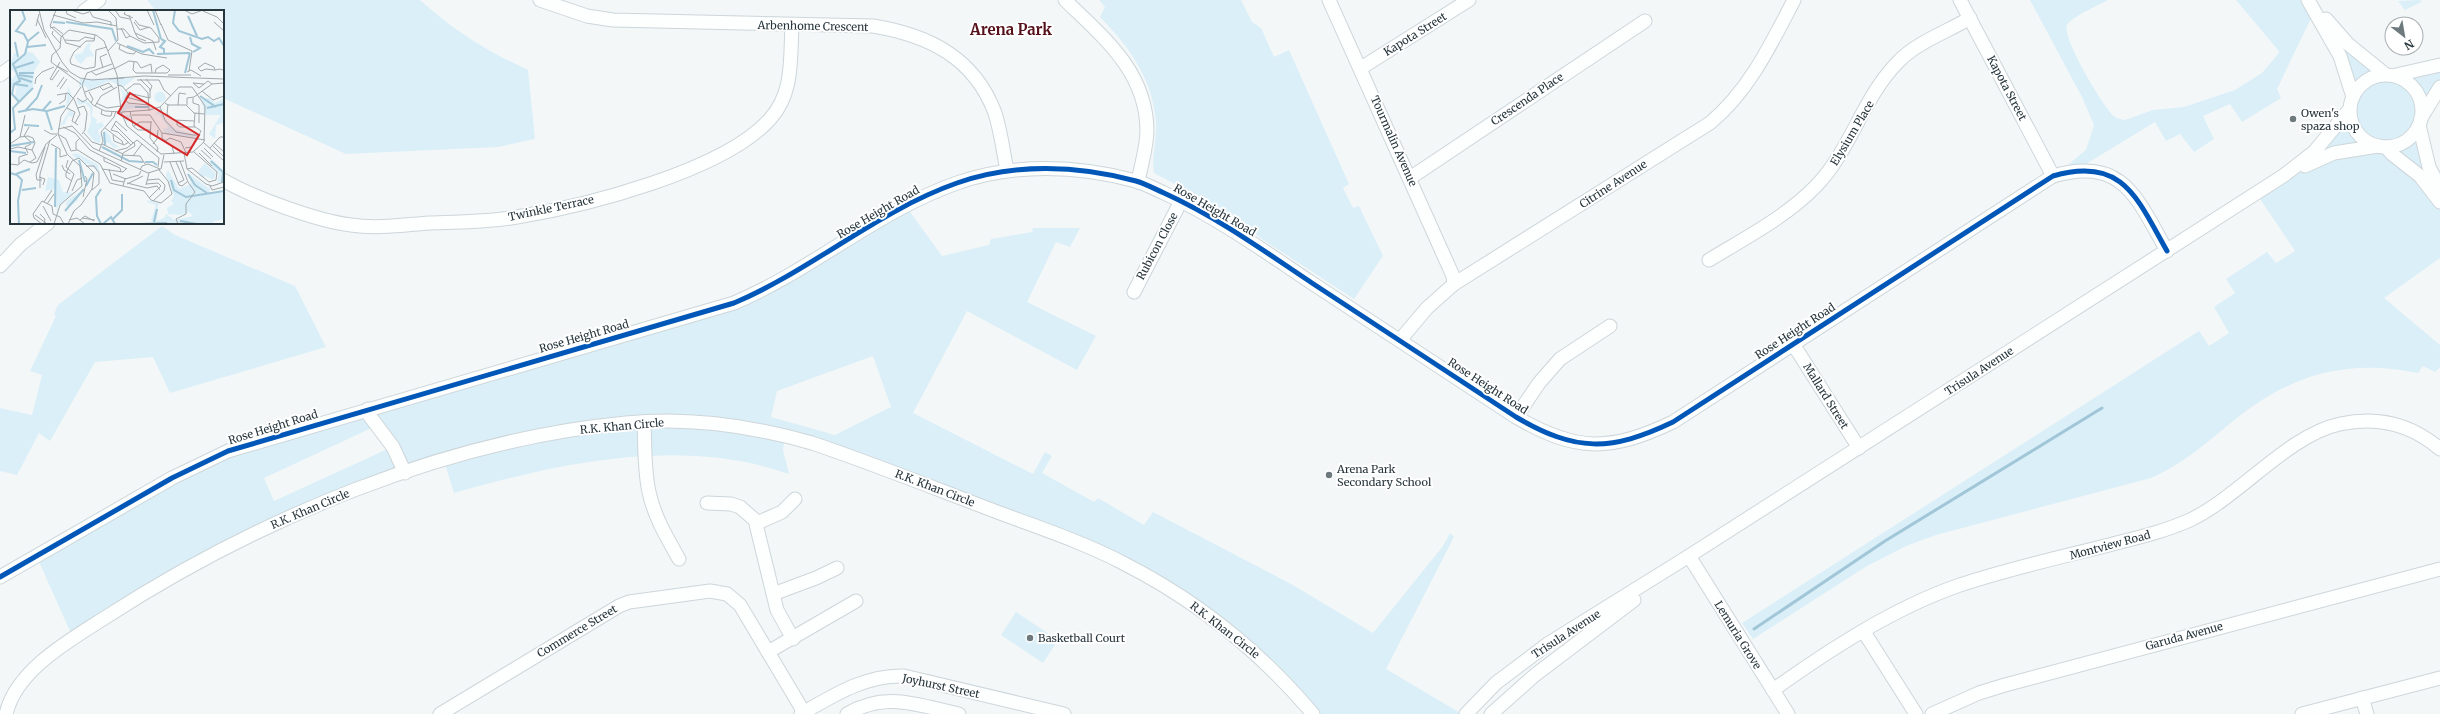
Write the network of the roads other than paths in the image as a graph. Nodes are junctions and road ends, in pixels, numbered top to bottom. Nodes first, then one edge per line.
1 (99, 0) edge
2 (540, 0) edge
3 (1065, 0) edge
4 (1329, 0) edge
5 (1469, 0) edge
6 (1794, 0) edge
7 (1960, 0) edge
8 (2308, 0) edge
9 (85, 10) edge
10 (1970, 18) junction
11 (1645, 21) dead end
12 (792, 26) junction
13 (2440, 65) edge
14 (10, 68) edge
15 (1361, 68) junction
16 (0, 75) edge
17 (2390, 75) junction
18 (2440, 87) edge
19 (2351, 104) junction
20 (2420, 122) junction
21 (2383, 146) junction
22 (1007, 170) junction
23 (2053, 176) junction
24 (2283, 176) junction
25 (1410, 178) junction
26 (224, 180) edge
27 (1138, 182) junction
28 (2440, 188) edge
29 (1181, 201) junction
30 (2440, 202) edge
31 (47, 224) edge
32 (2167, 251) junction
33 (1709, 260) dead end
34 (0, 266) edge
35 (1454, 284) junction
36 (1134, 292) dead end
37 (1610, 326) dead end
38 (1400, 340) junction
39 (1793, 344) junction
40 (368, 409) junction
41 (1516, 417) junction
42 (644, 422) junction
43 (1859, 448) junction
44 (2440, 449) edge
45 (405, 473) junction
46 (795, 499) dead end
47 (707, 503) dead end
48 (756, 523) junction
49 (1689, 556) junction
50 (679, 559) dead end
51 (1675, 565) junction
52 (837, 568) dead end
53 (2440, 569) edge
54 (0, 577) edge
55 (773, 594) junction
56 (856, 601) dead end
57 (1864, 632) junction
58 (793, 639) junction
59 (768, 652) junction
60 (2440, 678) edge
61 (1773, 690) junction
62 (2362, 698) junction
63 (804, 713) edge
64 (6, 714) edge
65 (440, 714) edge
66 (846, 714) edge
67 (959, 714) edge
68 (1064, 714) edge
69 (1313, 714) edge
70 (1466, 714) edge
71 (1491, 714) edge
72 (1788, 714) edge
73 (1916, 714) edge
74 (1932, 714) edge
75 (2302, 714) edge
76 (2367, 714) edge

1 - 9 street
2 - 12 street, Arbenhome Crescent
3 - 27 street
4 - 15 street, Tourmalin Avenue
5 - 15 street, Kapota Street
6 - 35 street, Citrine Avenue
7 - 10 street, Kapota Street
8 - 17 street
8 - 19 street
10 - 23 street, Kapota Street
10 - 33 street, Elysium Place
11 - 25 street, Crescenda Place
12 - 22 street, Arbenhome Crescent
12 - 26 street, Twinkle Terrace
13 - 17 street
14 - 16 street
15 - 25 street, Tourmalin Avenue
17 - 19 street
17 - 20 street
18 - 20 street
19 - 21 street
19 - 24 street, Trisula Avenue
20 - 21 street
20 - 28 street
21 - 24 street, Trisula Avenue
21 - 30 street
22 - 27 street, Rose Height Road
22 - 40 street, Rose Height Road
23 - 32 street, Rose Height Road
23 - 39 street, Rose Height Road
24 - 32 street, Trisula Avenue
25 - 35 street, Tourmalin Avenue
27 - 29 street, Rose Height Road
29 - 36 street, Rubicon Close
29 - 38 street, Rose Height Road
31 - 34 street
32 - 43 street, Trisula Avenue
35 - 38 street, Citrine Avenue
37 - 41 street
38 - 41 street, Rose Height Road
39 - 41 street, Rose Height Road
39 - 43 street, Mallard Street
40 - 45 street
40 - 54 street, Rose Height Road
42 - 45 street, R.K. Khan Circle
42 - 50 street
42 - 69 street, R.K. Khan Circle
43 - 49 street, Trisula Avenue
44 - 57 street, Montview Road
45 - 64 street, R.K. Khan Circle
46 - 48 street
47 - 48 street
48 - 55 street
49 - 51 street, Trisula Avenue
49 - 61 street, Lemuria Grove
51 - 70 street, Trisula Avenue
51 - 71 street, Trisula Avenue
52 - 55 street
53 - 74 street, Garuda Avenue
55 - 58 street
56 - 58 street
57 - 61 street, Montview Road
57 - 73 street
58 - 59 street
59 - 63 street, Commerce Street
59 - 65 street, Commerce Street
60 - 62 street
61 - 72 street, Lemuria Grove
62 - 75 street
62 - 76 street
63 - 68 street, Joyhurst Street
66 - 67 street

